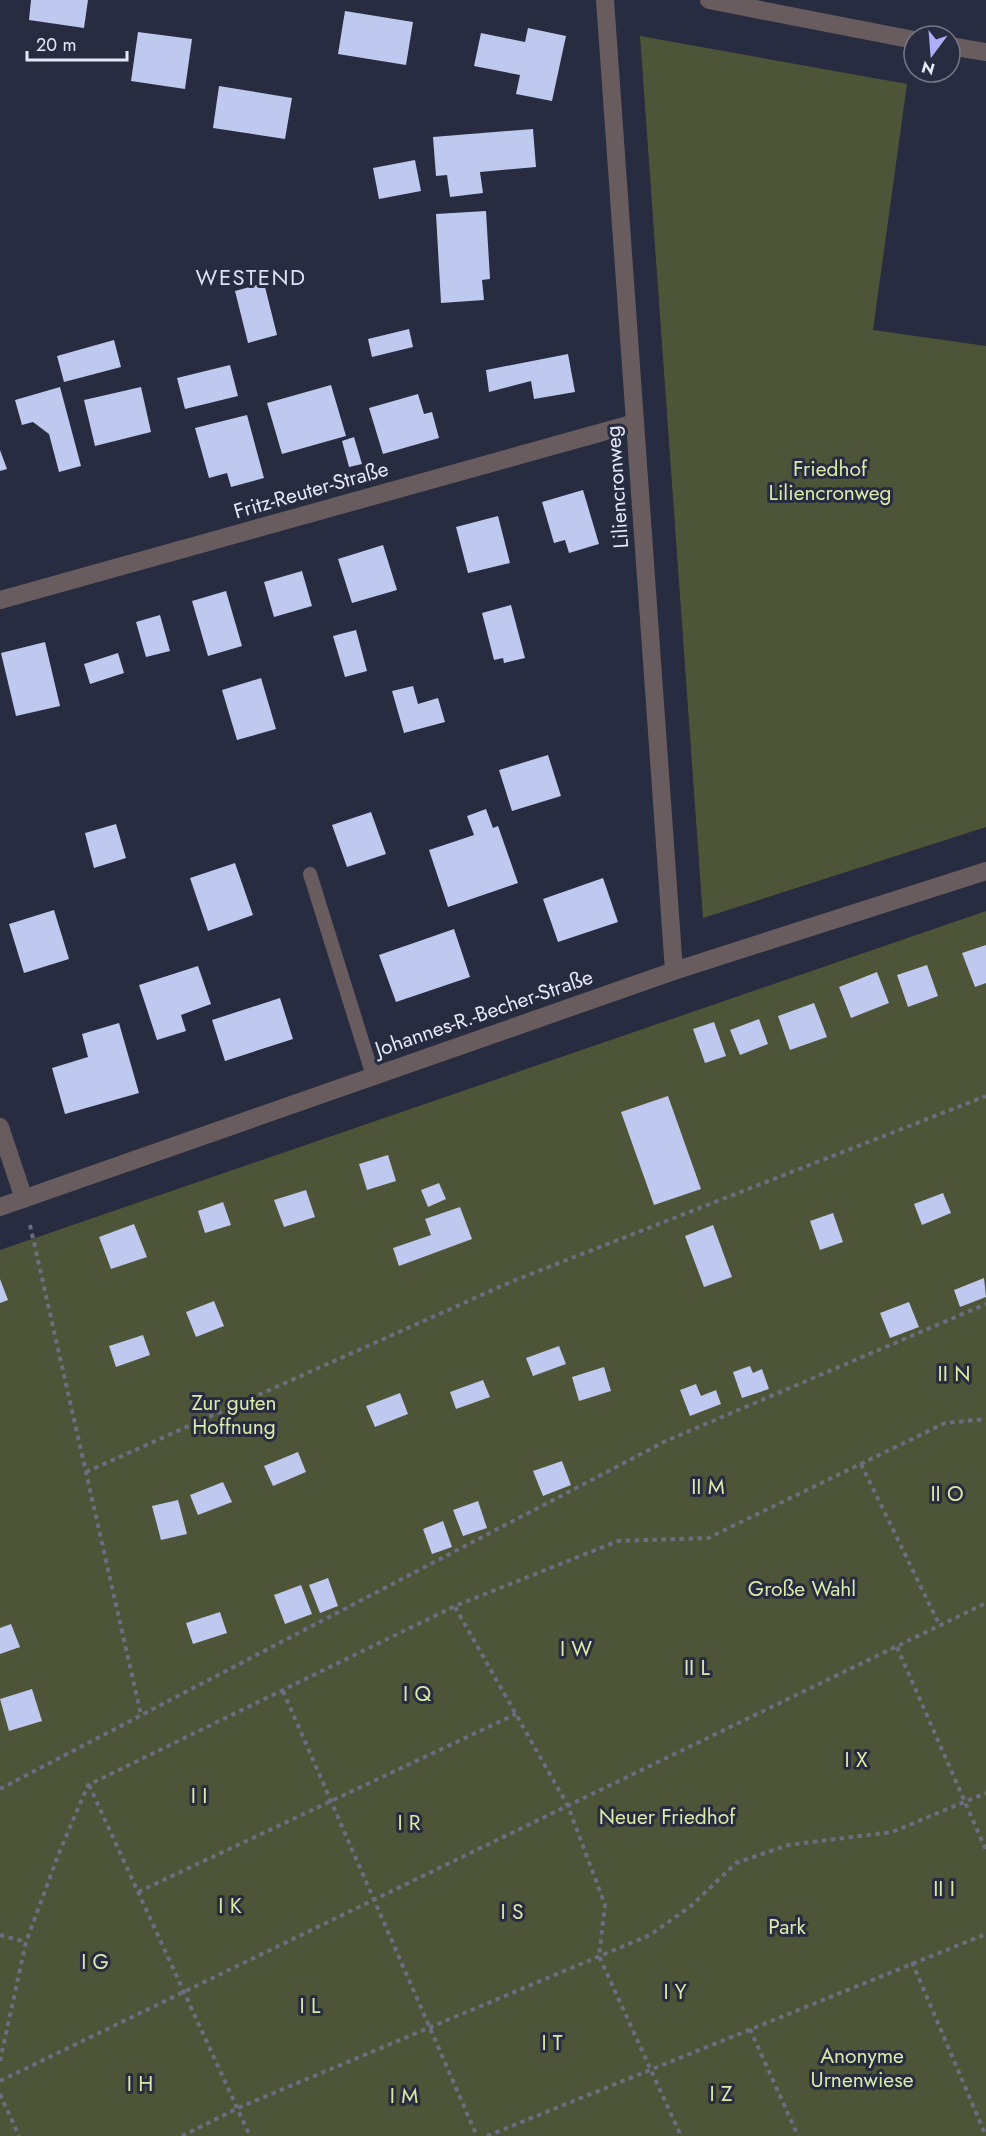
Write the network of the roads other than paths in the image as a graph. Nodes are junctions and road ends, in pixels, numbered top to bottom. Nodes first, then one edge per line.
1 (605, 0) edge
2 (709, 0) edge
3 (902, 38) edge
4 (962, 48) edge
5 (986, 52) edge
6 (635, 423) junction
7 (0, 600) edge
8 (986, 870) edge
9 (310, 874) dead end
10 (674, 971) junction
11 (373, 1076) junction
12 (0, 1127) edge
13 (24, 1199) junction
14 (0, 1207) edge

1 - 6 street, Liliencronweg
2 - 3 street
4 - 5 street
6 - 7 street, Fritz-Reuter-Straße
6 - 10 street, Liliencronweg
8 - 10 street, Johannes-R.-Becher-Straße
9 - 11 lane
10 - 11 street, Johannes-R.-Becher-Straße
11 - 13 street, Johannes-R.-Becher-Straße
12 - 13 street
13 - 14 street, Johannes-R.-Becher-Straße

